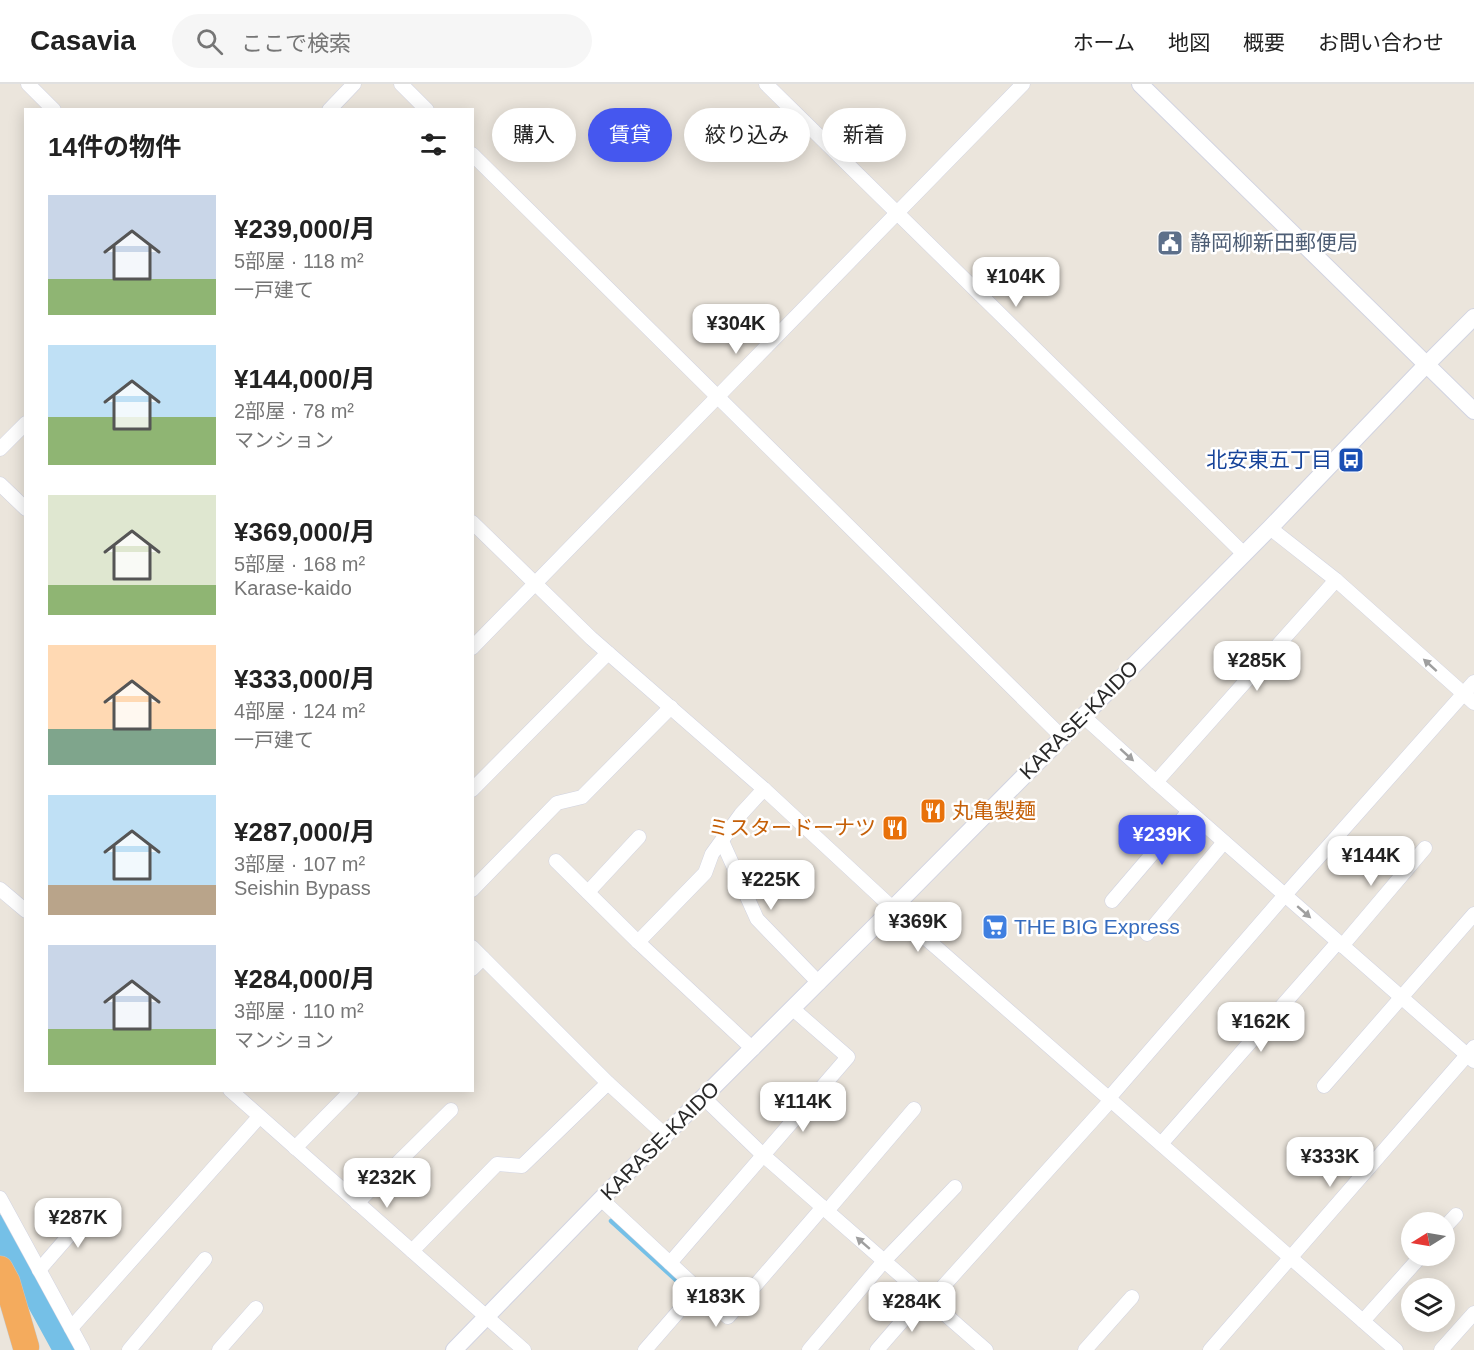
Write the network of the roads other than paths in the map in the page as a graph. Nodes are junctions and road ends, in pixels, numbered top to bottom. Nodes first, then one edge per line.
1 (28, 84) edge
2 (354, 84) edge
3 (401, 84) edge
4 (766, 84) edge
5 (1023, 84) edge
6 (1140, 84) edge
7 (52, 108) edge
8 (331, 108) edge
9 (425, 108) edge
10 (474, 156) edge
11 (896, 213) junction
12 (1474, 317) edge
13 (1426, 365) junction
14 (718, 396) junction
15 (1474, 411) edge
16 (24, 425) edge
17 (0, 449) edge
18 (0, 484) edge
19 (24, 507) edge
20 (474, 524) edge
21 (1270, 528) junction
22 (1244, 554) junction
23 (1335, 580) junction
24 (536, 584) junction
25 (474, 646) edge
26 (608, 653) junction
27 (1474, 682) edge
28 (1469, 699) edge
29 (671, 707) junction
30 (1083, 716) junction
31 (1062, 737) junction
32 (1156, 782) junction
33 (474, 788) edge
34 (764, 789) junction
35 (1189, 811) junction
36 (639, 837) dead end
37 (722, 841) junction
38 (1224, 842) junction
39 (1425, 848) dead end
40 (556, 861) dead end
41 (474, 888) edge
42 (0, 889) edge
43 (588, 892) junction
44 (1284, 895) junction
45 (1112, 901) dead end
46 (893, 908) junction
47 (24, 909) edge
48 (1474, 914) edge
49 (1147, 934) dead end
50 (638, 942) junction
51 (1340, 944) junction
52 (474, 949) edge
53 (483, 958) junction
54 (474, 967) edge
55 (819, 983) junction
56 (1402, 998) junction
57 (793, 1009) junction
58 (753, 1049) junction
59 (1472, 1054) edge
60 (608, 1083) junction
61 (1324, 1086) dead end
62 (232, 1092) edge
63 (350, 1092) edge
64 (704, 1098) junction
65 (1110, 1099) junction
66 (914, 1109) dead end
67 (451, 1110) dead end
68 (259, 1117) junction
69 (666, 1136) junction
70 (1161, 1144) junction
71 (295, 1148) junction
72 (763, 1155) junction
73 (955, 1186) dead end
74 (0, 1198) edge
75 (601, 1199) junction
76 (357, 1203) junction
77 (93, 1208) dead end
78 (825, 1209) junction
79 (412, 1251) junction
80 (1290, 1257) junction
81 (205, 1259) dead end
82 (884, 1261) junction
83 (670, 1263) junction
84 (1411, 1266) edge
85 (0, 1269) edge
86 (39, 1270) junction
87 (698, 1289) junction
88 (1132, 1297) dead end
89 (927, 1298) junction
90 (0, 1305) edge
91 (256, 1308) dead end
92 (1474, 1313) edge
93 (486, 1317) junction
94 (1363, 1321) junction
95 (71, 1328) junction
96 (26, 1348) edge
97 (83, 1350) edge
98 (129, 1350) edge
99 (219, 1350) edge
100 (454, 1350) edge
101 (524, 1350) edge
102 (645, 1350) edge
103 (808, 1350) edge
104 (877, 1350) edge
105 (986, 1350) edge
106 (1085, 1350) edge
107 (1210, 1350) edge
108 (1396, 1350) edge
109 (1441, 1350) edge

1 - 7 street
2 - 8 street
3 - 9 street
4 - 11 street
5 - 11 street
6 - 13 street
10 - 14 street
11 - 14 street
11 - 22 street
12 - 13 street, KARASE-KAIDO
13 - 15 street
13 - 21 street, KARASE-KAIDO
14 - 24 street
14 - 31 street
16 - 17 street
18 - 19 street
20 - 24 street
21 - 22 street, KARASE-KAIDO
21 - 23 street
22 - 30 street, KARASE-KAIDO
28 -> 23 street
23 - 32 street
24 - 25 street
24 - 26 street
26 - 29 street
26 - 33 street
27 - 28 street
28 - 44 street
29 - 34 street
29 - 41 street
30 - 31 street, KARASE-KAIDO
30 -> 32 street
31 - 46 street, KARASE-KAIDO
32 - 35 street
34 - 37 street
34 - 46 street
35 - 38 street
35 - 45 street
36 - 43 street
37 - 50 street
37 - 55 street
38 - 44 street
38 - 49 street
39 - 51 street
40 - 43 street
42 - 47 street
43 - 50 street
44 -> 51 street
44 - 65 street
46 - 55 street, KARASE-KAIDO
46 - 65 street
48 - 56 street
50 - 58 street
51 - 56 street
51 - 70 street
52 - 53 street
53 - 54 street
53 - 60 street
55 - 57 street, KARASE-KAIDO
56 - 59 street
56 - 61 street
57 - 58 street, KARASE-KAIDO
57 - 72 street
58 - 64 street, KARASE-KAIDO
59 - 80 street
60 - 69 street
60 - 79 street
62 - 68 street
63 - 71 street
64 - 69 street, KARASE-KAIDO
64 - 72 street
65 - 70 street
65 - 89 street
66 - 78 street
67 - 76 street
68 - 71 street
68 - 95 street
69 - 75 street, KARASE-KAIDO
70 - 80 street
71 - 76 street
72 - 78 street
72 - 83 street
73 - 82 street
74 - 86 street
75 - 83 street
75 - 93 street, KARASE-KAIDO
76 - 79 street
77 - 86 street
82 -> 78 street
78 - 87 street
79 - 93 street
80 - 94 street
80 - 107 street
81 - 98 street
82 - 89 street
82 - 103 street
83 - 87 street
84 - 94 street
85 - 96 highway
86 - 95 street
87 - 102 street
88 - 106 street
89 - 104 street
89 - 105 street
90 - 96 highway
91 - 99 street
92 - 109 street
93 - 100 street, KARASE-KAIDO
93 - 101 street
94 - 108 street
95 - 97 street

